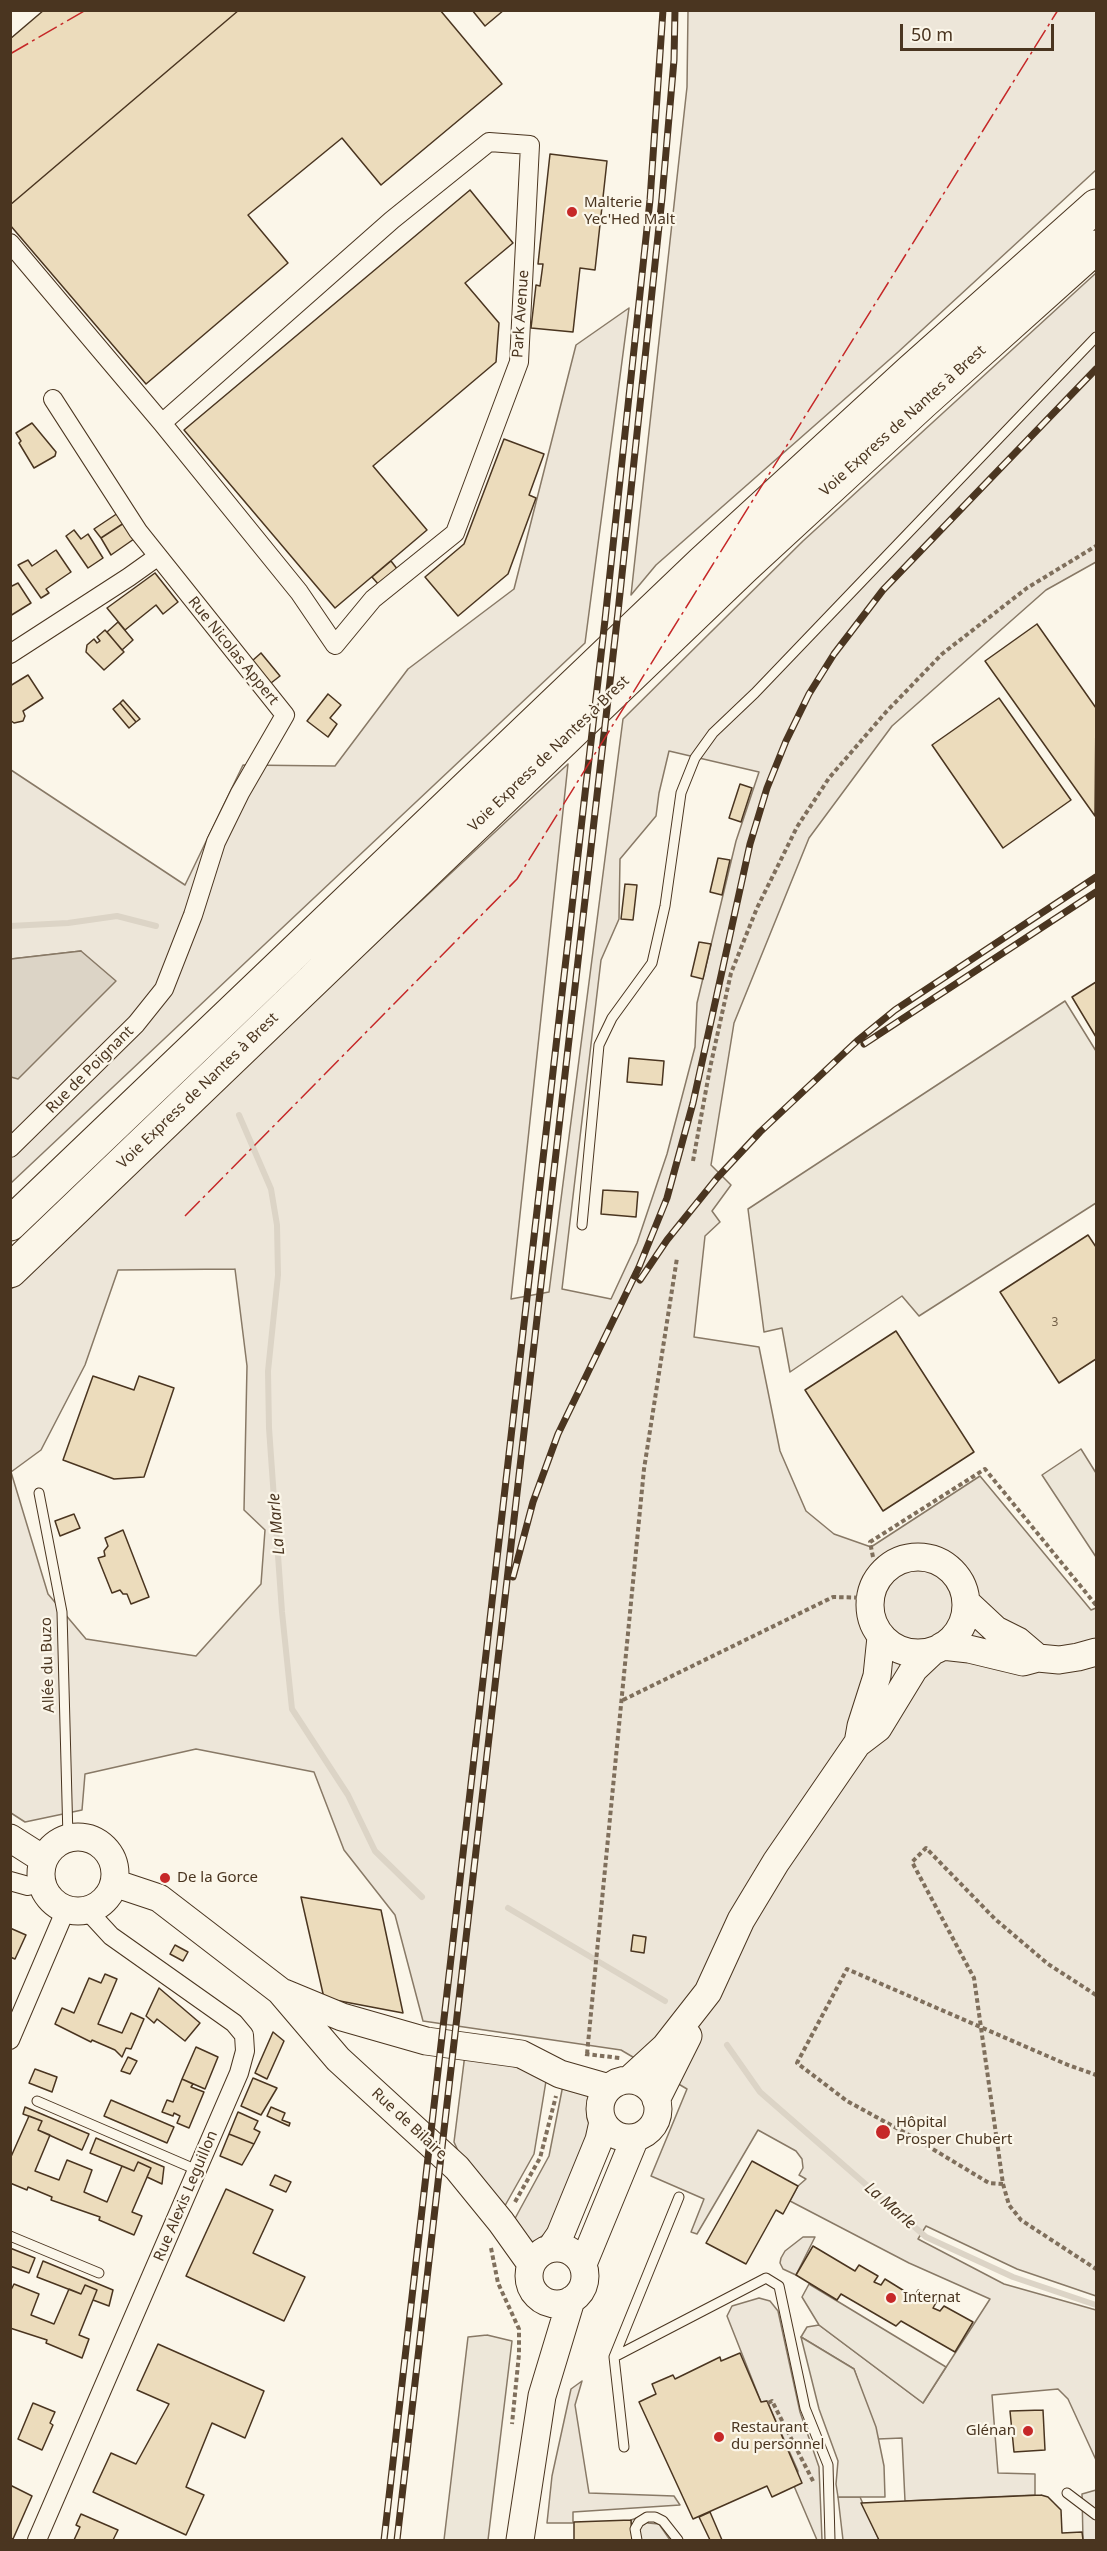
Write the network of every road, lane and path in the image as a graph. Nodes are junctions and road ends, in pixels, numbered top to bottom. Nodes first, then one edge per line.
1 (1096, 206) edge
2 (10, 243) edge
3 (1096, 247) edge
4 (1096, 337) edge
5 (53, 399) dead end
6 (162, 423) junction
7 (1096, 546) edge
8 (157, 557) junction
9 (10, 654) edge
10 (164, 988) joint
11 (10, 1148) edge
12 (693, 1161) dead end
13 (10, 1224) edge
14 (582, 1225) dead end
15 (677, 1258) dead end
16 (10, 1271) edge
17 (39, 1493) dead end
18 (873, 1557) dead end
19 (870, 1598) junction
20 (966, 1602) junction
21 (1096, 1605) edge
22 (882, 1637) junction
23 (937, 1649) junction
24 (1096, 1652) edge
25 (1038, 1658) junction
26 (622, 1700) junction
27 (857, 1744) junction
28 (10, 1838) edge
29 (68, 1838) junction
30 (42, 1871) junction
31 (10, 1881) edge
32 (114, 1883) junction
33 (76, 1910) junction
34 (280, 1991) junction
35 (708, 1992) junction
36 (1096, 1995) edge
37 (981, 2028) junction
38 (10, 2040) edge
39 (587, 2054) dead end
40 (1096, 2075) edge
41 (619, 2084) junction
42 (656, 2100) junction
43 (37, 2101) dead end
44 (603, 2122) junction
45 (635, 2138) junction
46 (197, 2169) junction
47 (1003, 2184) junction
48 (678, 2197) dead end
49 (10, 2236) edge
50 (541, 2256) junction
51 (583, 2264) junction
52 (1096, 2269) edge
53 (99, 2273) dead end
54 (559, 2302) junction
55 (614, 2356) junction
56 (768, 2403) dead end
57 (624, 2447) dead end
58 (805, 2464) dead end
59 (1067, 2493) dead end
60 (1096, 2515) edge
61 (38, 2541) edge
62 (520, 2541) edge
63 (637, 2541) edge
64 (678, 2541) edge
65 (830, 2541) edge

1 - 13 highway, Voie Express de Nantes à Brest
2 - 6 street
3 - 16 highway, Voie Express de Nantes à Brest
4 - 14 lane
5 - 8 street, Rue Nicolas Appert
6 - 6 street, Park Avenue
7 - 12 path
8 - 9 street
8 - 10 street, Rue Nicolas Appert
10 - 11 street, Rue de Poignant
15 - 26 path
17 - 29 lane, Allée du Buzo
18 - 21 path
19 - 20 street
19 - 22 street
19 - 26 path
20 - 23 street
20 - 25 street
22 - 23 street
22 - 27 street
23 - 25 street
23 - 27 street
24 - 25 street
26 - 39 path
27 - 35 street
28 - 30 street
29 - 30 street
29 - 32 street
30 - 31 street
30 - 33 street
32 - 33 street
32 - 34 street, Rue de Bilaire
33 - 38 street
33 - 46 street, Rue Alexis Leguillon
34 - 41 street, Rue de Bilaire
34 - 50 street, Rue de Bilaire
35 - 41 street
35 - 42 street
36 - 37 path
37 - 40 path
37 - 47 path
37 - 47 path
41 - 42 street
41 - 44 street
42 - 45 street
43 - 46 lane
44 - 45 street
44 - 50 street
45 - 51 street
46 - 61 street, Rue Alexis Leguillon
47 - 52 path
48 - 55 lane
49 - 53 lane
50 - 51 street
50 - 54 street
51 - 54 street
54 - 62 street
55 - 57 lane
55 - 65 lane
56 - 58 path
59 - 60 lane
63 - 64 lane

